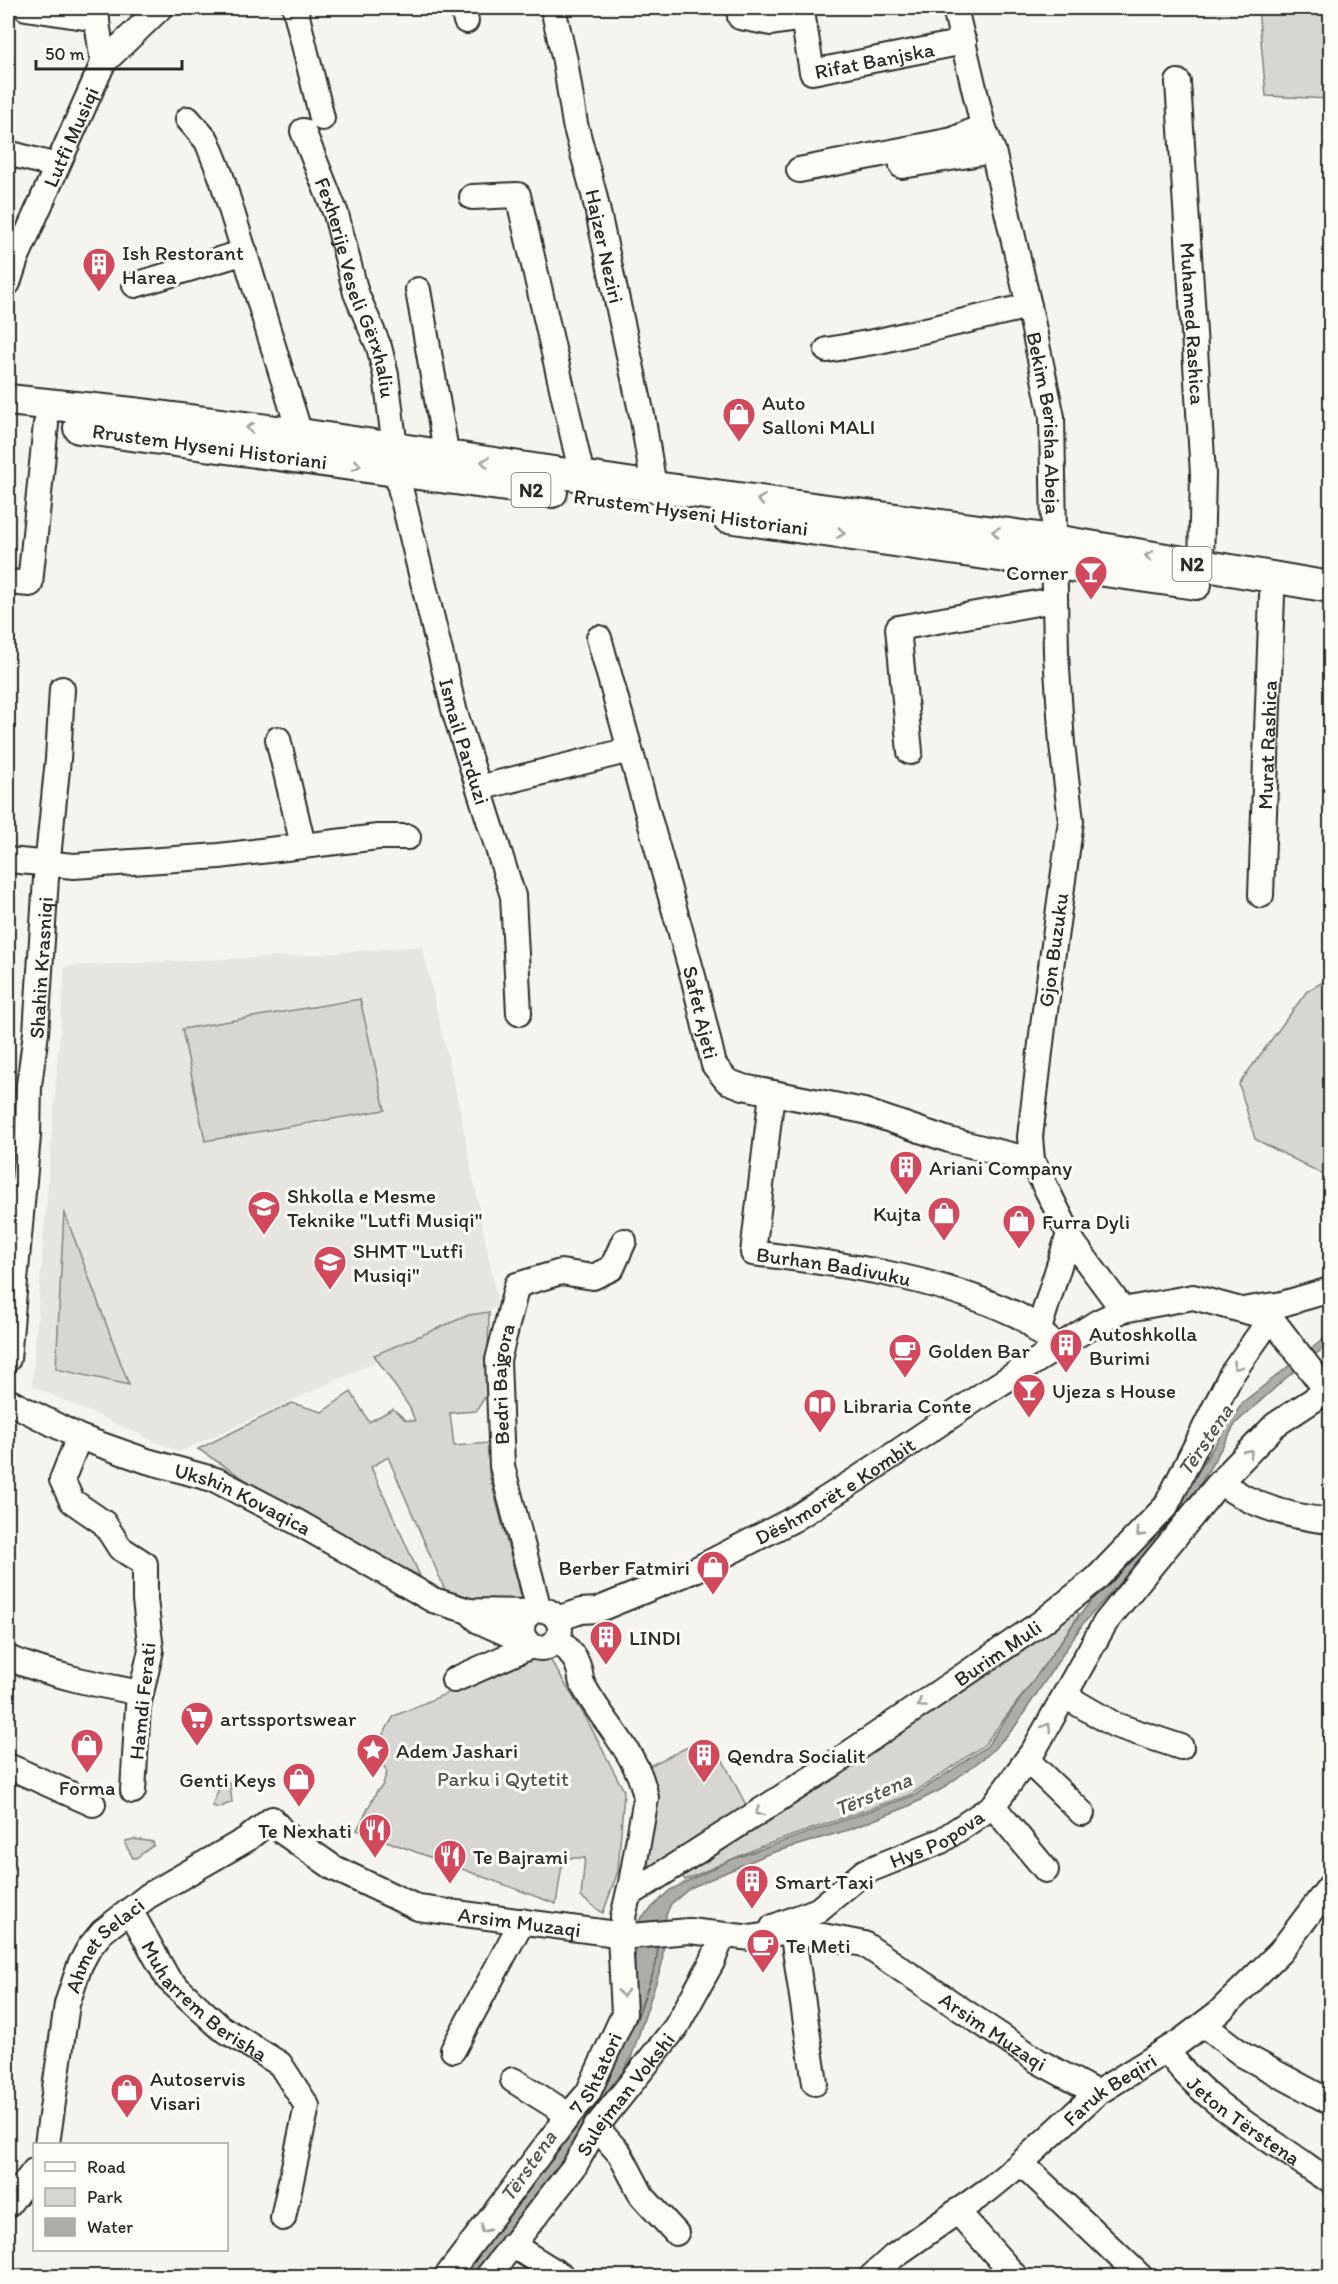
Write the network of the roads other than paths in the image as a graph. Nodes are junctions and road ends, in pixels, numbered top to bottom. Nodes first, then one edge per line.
1 (26, 8) edge
2 (160, 8) edge
3 (296, 8) edge
4 (553, 8) edge
5 (955, 8) edge
6 (96, 13) edge
7 (801, 13) edge
8 (740, 17) dead end
9 (964, 42) junction
10 (103, 63) junction
11 (1179, 82) dead end
12 (188, 119) dead end
13 (983, 126) junction
14 (993, 151) junction
15 (8, 153) edge
16 (57, 166) junction
17 (472, 197) dead end
18 (245, 252) junction
19 (12, 259) edge
20 (8, 283) edge
21 (135, 285) dead end
22 (418, 290) dead end
23 (1029, 306) junction
24 (827, 350) dead end
25 (8, 400) edge
26 (8, 419) edge
27 (46, 423) junction
28 (300, 434) junction
29 (447, 457) junction
30 (396, 460) junction
31 (582, 476) junction
32 (654, 487) junction
33 (1054, 552) junction
34 (1201, 565) junction
35 (8, 582) edge
36 (1330, 587) edge
37 (1272, 595) junction
38 (1054, 600) junction
39 (1330, 606) edge
40 (599, 638) dead end
41 (62, 689) dead end
42 (278, 739) dead end
43 (630, 750) junction
44 (910, 752) dead end
45 (478, 788) junction
46 (408, 837) dead end
47 (303, 845) junction
48 (8, 860) edge
49 (48, 863) junction
50 (1261, 895) dead end
51 (519, 1013) dead end
52 (772, 1093) junction
53 (1032, 1160) junction
54 (1069, 1234) junction
55 (624, 1241) dead end
56 (1330, 1290) edge
57 (1123, 1310) junction
58 (1238, 1310) junction
59 (1278, 1327) junction
60 (1038, 1332) junction
61 (1058, 1348) junction
62 (8, 1359) edge
63 (1328, 1390) edge
64 (8, 1401) edge
65 (79, 1437) junction
66 (1220, 1482) junction
67 (1330, 1521) edge
68 (543, 1631) junction
69 (8, 1658) edge
70 (454, 1680) dead end
71 (140, 1693) junction
72 (1065, 1695) junction
73 (1181, 1747) dead end
74 (1027, 1760) junction
75 (8, 1766) edge
76 (134, 1791) dead end
77 (93, 1804) dead end
78 (993, 1806) junction
79 (1082, 1813) dead end
80 (272, 1819) joint
81 (1046, 1870) dead end
82 (1330, 1886) edge
83 (629, 1895) junction
84 (130, 1910) junction
85 (522, 1921) junction
86 (792, 1930) junction
87 (626, 1935) junction
88 (723, 1935) junction
89 (752, 1938) junction
90 (1204, 2025) junction
91 (453, 2050) dead end
92 (1167, 2050) junction
93 (513, 2080) dead end
94 (815, 2083) dead end
95 (1097, 2093) junction
96 (1330, 2102) edge
97 (569, 2115) junction
98 (596, 2127) junction
99 (47, 2143) edge
100 (1021, 2163) junction
101 (33, 2172) edge
102 (1330, 2181) edge
103 (8, 2205) edge
104 (957, 2211) junction
105 (283, 2218) dead end
106 (676, 2232) dead end
107 (512, 2245) junction
108 (1140, 2276) edge
109 (447, 2277) edge
110 (488, 2277) edge
111 (562, 2277) edge
112 (872, 2277) edge
113 (1015, 2277) edge

1 - 6 street
2 - 10 street, Lutfi Musiqi
3 - 30 street, Fexherije Veseli Gërxhaliu
4 - 32 street, Hajzer Neziri
5 - 9 street, Bekim Berisha Abeja
6 - 10 street
7 - 8 street
7 - 9 street, Rifat Banjska
9 - 13 street, Bekim Berisha Abeja
10 - 16 street, Lutfi Musiqi
11 - 34 street, Muhamed Rashica
12 - 18 street
13 - 14 street, Bekim Berisha Abeja
13 - 14 street
14 - 23 street, Bekim Berisha Abeja
15 - 16 street
16 - 19 street, Lutfi Musiqi
17 - 31 street, Rrustem Hyseni Historiani
18 - 21 street
18 - 28 street
19 - 20 street, Lutfi Musiqi
22 - 29 street
23 - 24 street, Bekim Berisha Abeja
23 - 33 street, Bekim Berisha Abeja
28 -> 25 main road, Rrustem Hyseni Historiani / N2
26 - 27 main road, Rrustem Hyseni Historiani / N2
27 -> 30 main road, Rrustem Hyseni Historiani / N2
27 - 35 street
28 - 30 main road, Rrustem Hyseni Historiani / N2
29 - 30 main road, Rrustem Hyseni Historiani / N2
31 -> 29 main road, Rrustem Hyseni Historiani / N2
30 -> 33 main road, Rrustem Hyseni Historiani / N2
30 - 45 street, Ismail Parduzi
31 - 32 main road, Rrustem Hyseni Historiani / N2
33 -> 32 main road, Rrustem Hyseni Historiani / N2
34 -> 33 main road, N2
33 - 37 main road, N2
33 - 38 street, Gjon Buzuku
34 - 36 main road, N2
37 - 39 main road, N2
37 - 50 street, Murat Rashica
38 - 44 street
38 - 53 street, Gjon Buzuku
40 - 43 street, Safet Ajeti
41 - 49 street, Shahin Krasniqi
42 - 47 street
43 - 45 street
43 - 52 street, Safet Ajeti
45 - 51 street, Ismail Parduzi
46 - 47 street
47 - 49 street
48 - 49 street
49 - 62 street, Shahin Krasniqi
52 - 53 street, Safet Ajeti
52 - 60 street, Burhan Badivuku
53 - 54 street, Gjon Buzuku
54 - 57 street, Gjon Buzuku
54 - 60 street
55 - 68 street, Bedri Bajgora
56 - 58 street, Dëshmorët e Kombit
57 - 58 street, Dëshmorët e Kombit
57 - 61 street, Dëshmorët e Kombit
58 - 59 street
59 - 63 street
59 -> 83 street, Burim Muli
60 - 61 street, Burhan Badivuku
61 - 68 street, Dëshmorët e Kombit
66 -> 63 street, Hys Popova
64 - 65 street, Ukshin Kovaqica
65 - 68 street, Ukshin Kovaqica
65 - 71 street, Hamdi Ferati
66 - 67 street
66 - 72 street, Hys Popova
68 - 70 street, Dëshmorët e Kombit
68 - 83 street, 7 Shtatori
69 - 71 street
71 - 76 street, Hamdi Ferati
72 - 73 street
74 -> 72 street, Hys Popova
74 - 78 street, Hys Popova
74 - 79 street
75 - 77 street
78 - 81 street, Hys Popova
78 - 89 street, Hys Popova
80 - 84 street, Ahmet Selaci
80 - 85 street, Arsim Muzaqi
82 - 90 street, Faruk Beqiri
83 - 87 street, 7 Shtatori
84 - 99 street, Ahmet Selaci
84 - 105 street, Muharrem Berisha
85 - 87 street, Arsim Muzaqi
85 - 91 street
86 - 89 street, Arsim Muzaqi
86 - 94 street
86 - 95 street, Arsim Muzaqi
87 - 88 street, Arsim Muzaqi
87 -> 97 street, 7 Shtatori
88 - 89 street, Arsim Muzaqi
88 - 98 street, Sulejman Vokshi
90 - 92 street, Faruk Beqiri
90 - 96 street
92 - 95 street, Faruk Beqiri
92 - 102 street, Jeton Tërstena
93 - 97 street
95 - 100 street, Faruk Beqiri
97 -> 109 street, 7 Shtatori
98 - 106 street
98 - 107 street, Sulejman Vokshi
100 - 104 street, Faruk Beqiri
100 - 108 street
101 - 103 street
104 - 112 street, Faruk Beqiri
104 - 113 street
107 - 110 street, Sulejman Vokshi
107 - 111 street

